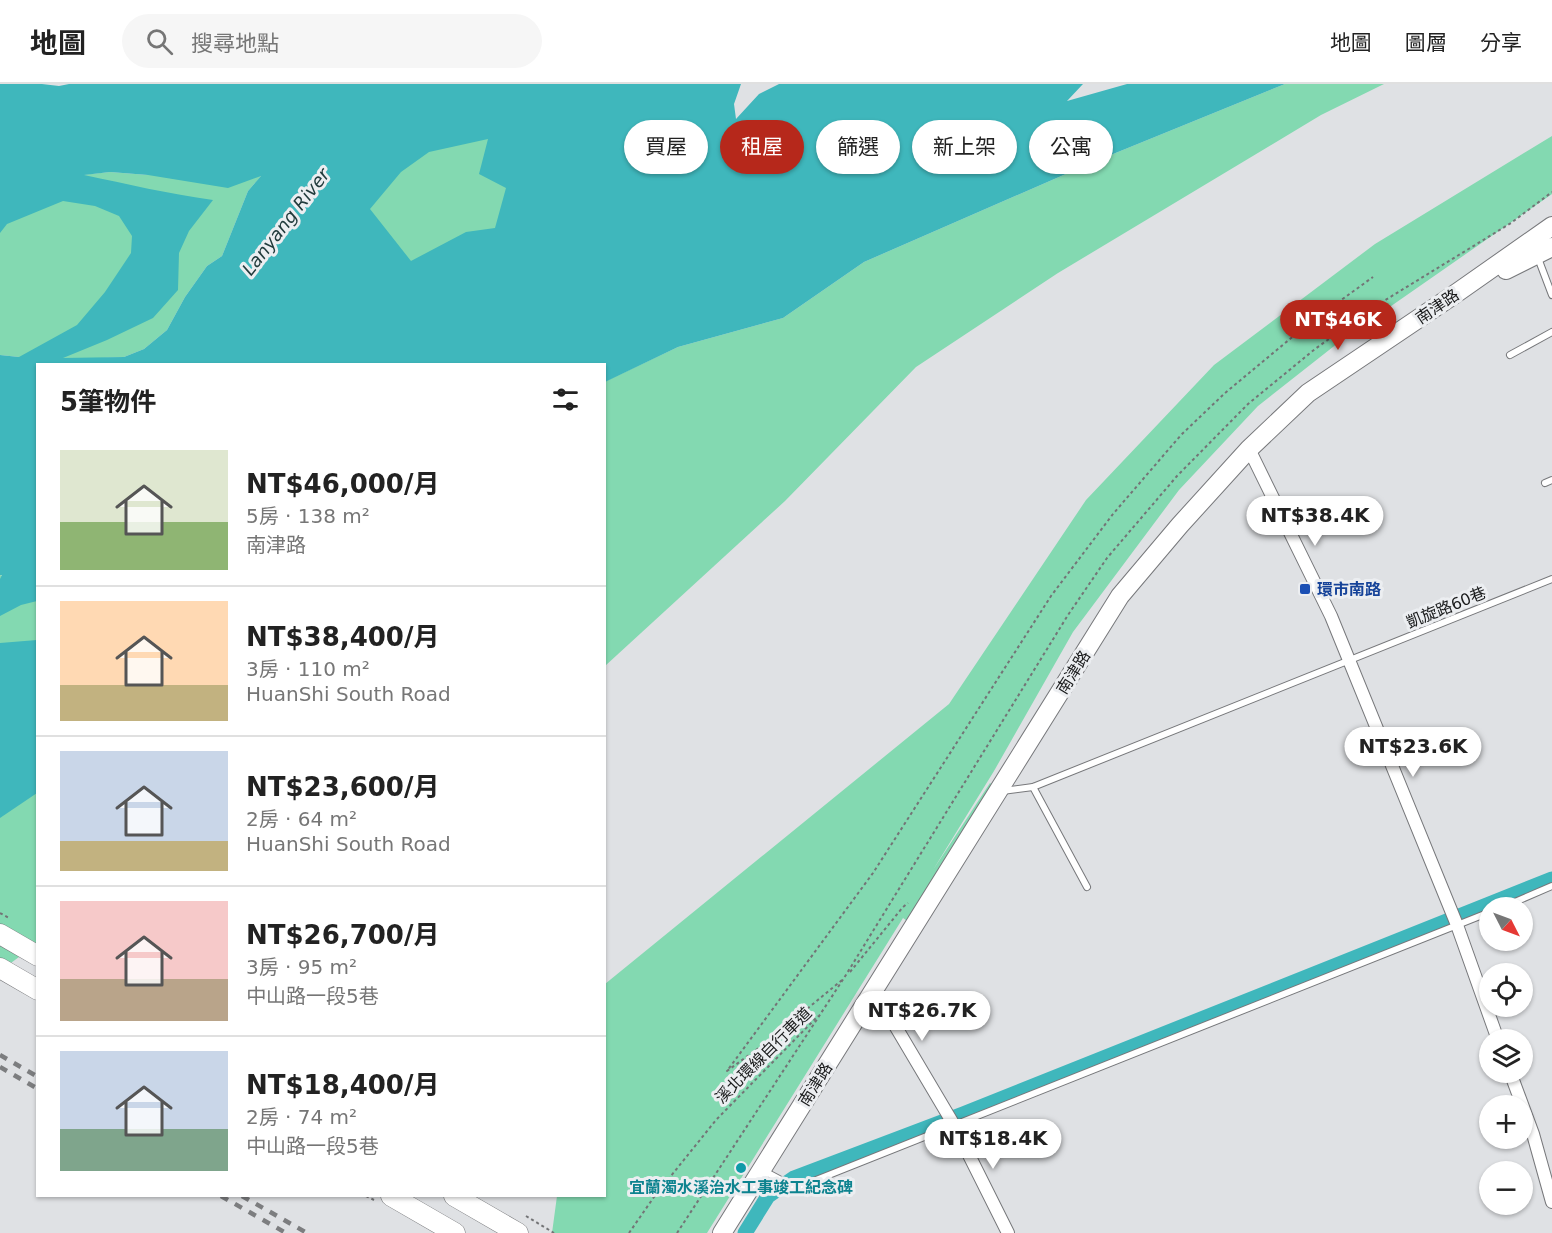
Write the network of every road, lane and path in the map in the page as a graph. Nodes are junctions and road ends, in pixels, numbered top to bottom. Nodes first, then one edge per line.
1 (1552, 192) edge
2 (1511, 223) dead end
3 (1552, 226) edge
4 (1544, 251) edge
5 (1373, 277) dead end
6 (1458, 292) junction
7 (1552, 295) edge
8 (1552, 332) edge
9 (1510, 355) dead end
10 (1249, 448) junction
11 (1552, 579) edge
12 (1349, 660) junction
13 (1033, 787) junction
14 (998, 792) junction
15 (1552, 886) edge
16 (1087, 887) dead end
17 (1526, 897) edge
18 (912, 901) dead end
19 (1479, 916) edge
20 (1456, 923) junction
21 (0, 934) edge
22 (36, 955) edge
23 (0, 968) edge
24 (36, 989) edge
25 (874, 990) junction
26 (1494, 1029) edge
27 (1514, 1083) edge
28 (953, 1123) junction
29 (761, 1170) junction
30 (393, 1197) edge
31 (456, 1197) edge
32 (1552, 1202) edge
33 (455, 1233) edge
34 (518, 1233) edge
35 (629, 1233) edge
36 (677, 1233) edge
37 (722, 1233) edge
38 (1008, 1233) edge

1 - 2 path
3 - 6 street, 南津路
4 - 6 street
4 - 7 lane
5 - 18 path
6 - 10 street, 南津路
8 - 9 lane
10 - 12 street
10 - 14 street, 南津路
11 - 12 lane, 凱旋路60巷
12 - 13 lane, 凱旋路60巷
12 - 20 street
13 - 14 lane, 凱旋路60巷
13 - 16 lane
14 - 25 street, 南津路
15 - 17 lane
19 - 20 lane
20 - 26 street
20 - 28 lane
21 - 22 main road
23 - 24 main road
25 - 28 street
25 - 29 street, 南津路
27 - 32 street
28 - 29 lane
28 - 38 street
29 - 37 street, 南津路
30 - 33 main road
31 - 34 main road
35 - 36 path, 溪北環線自行車道

